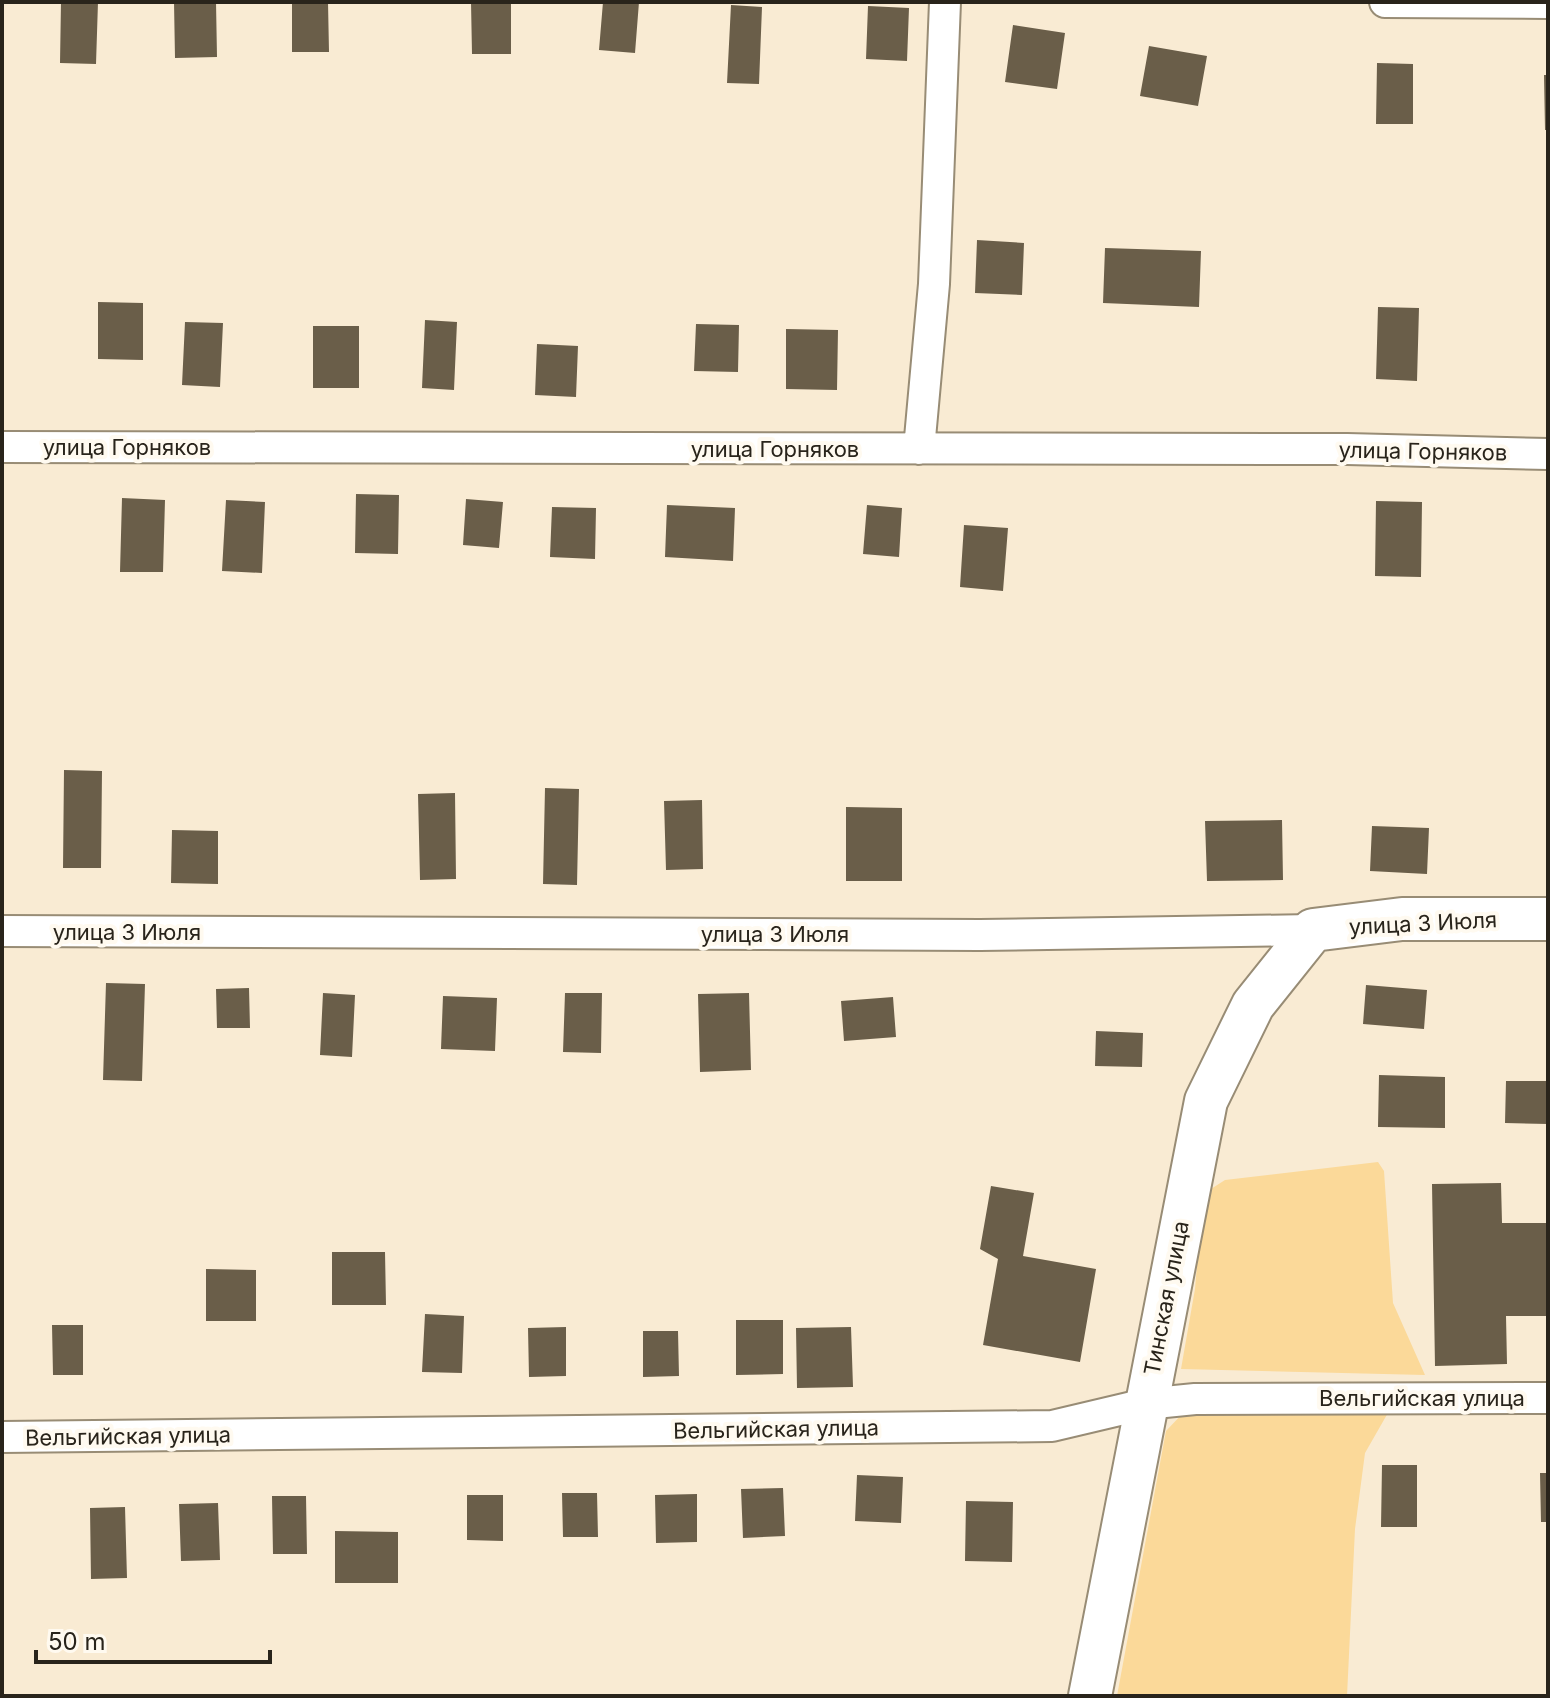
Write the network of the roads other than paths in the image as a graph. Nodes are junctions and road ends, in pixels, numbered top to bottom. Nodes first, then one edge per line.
1 (945, 2) edge
2 (1385, 2) edge
3 (1401, 3) edge
4 (1548, 3) edge
5 (2, 447) edge
6 (919, 449) junction
7 (1548, 454) edge
8 (1548, 919) edge
9 (1313, 930) junction
10 (2, 931) edge
11 (1548, 1398) edge
12 (1145, 1404) junction
13 (2, 1437) edge
14 (1090, 1696) edge

1 - 6 street
2 - 3 street
3 - 4 street
5 - 6 street, улица Горняков
6 - 7 street, улица Горняков
8 - 9 street, улица 3 Июля
9 - 10 street, улица 3 Июля
9 - 12 street, Тинская улица
11 - 12 street, Вельгийская улица
12 - 13 street, Вельгийская улица
12 - 14 street, Тинская улица

